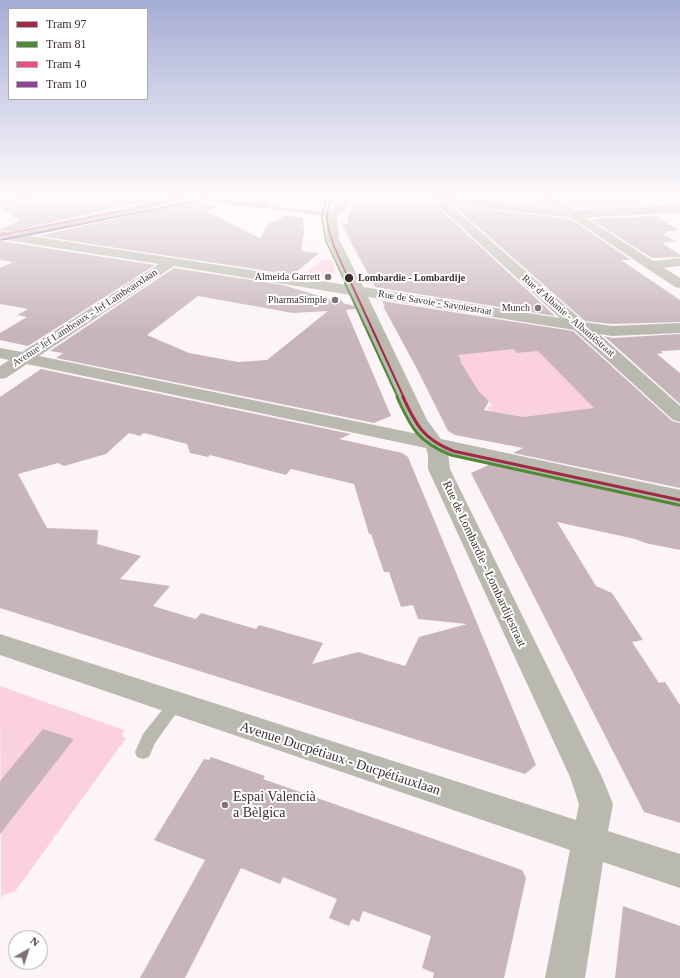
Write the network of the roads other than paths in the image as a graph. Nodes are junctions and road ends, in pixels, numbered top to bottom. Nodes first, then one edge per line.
1 (27, 241) edge
2 (334, 241) edge
3 (484, 241) edge
4 (614, 241) edge
5 (171, 262) junction
6 (680, 262) edge
7 (651, 265) junction
8 (680, 284) edge
9 (359, 291) junction
10 (579, 326) junction
11 (680, 328) edge
12 (0, 353) edge
13 (25, 358) junction
14 (0, 374) edge
15 (680, 416) edge
16 (436, 444) junction
17 (680, 497) edge
18 (0, 644) edge
19 (175, 704) junction
20 (143, 752) dead end
21 (589, 841) junction
22 (680, 871) edge
23 (565, 978) edge

1 - 5 street, Rue de Savoie - Savoiestraat
2 - 9 street, Rue de Lombardie - Lombardijestraat
3 - 10 street, Rue d'Albanie - Albaniëstraat
4 - 7 main road
5 - 9 street, Rue de Savoie - Savoiestraat
5 - 13 street, Avenue Jef Lambeaux - Jef Lambeauxlaan
6 - 7 street
7 - 8 main road
9 - 10 street, Rue de Savoie - Savoiestraat
9 - 16 street, Rue de Lombardie - Lombardijestraat
10 - 11 street, Rue de Savoie - Savoiestraat
10 - 15 street, Rue d'Albanie - Albaniëstraat
12 - 13 street
13 - 14 street, Avenue Jef Lambeaux - Jef Lambeauxlaan
13 - 16 street
16 - 17 street
16 - 21 street, Rue de Lombardie - Lombardijestraat
18 - 19 street, Avenue Ducpétiaux - Ducpétiauxlaan
19 - 20 lane
19 - 21 street, Avenue Ducpétiaux - Ducpétiauxlaan
21 - 22 street, Avenue Ducpétiaux - Ducpétiauxlaan
21 - 23 street, Rue de Lombardie - Lombardijestraat

